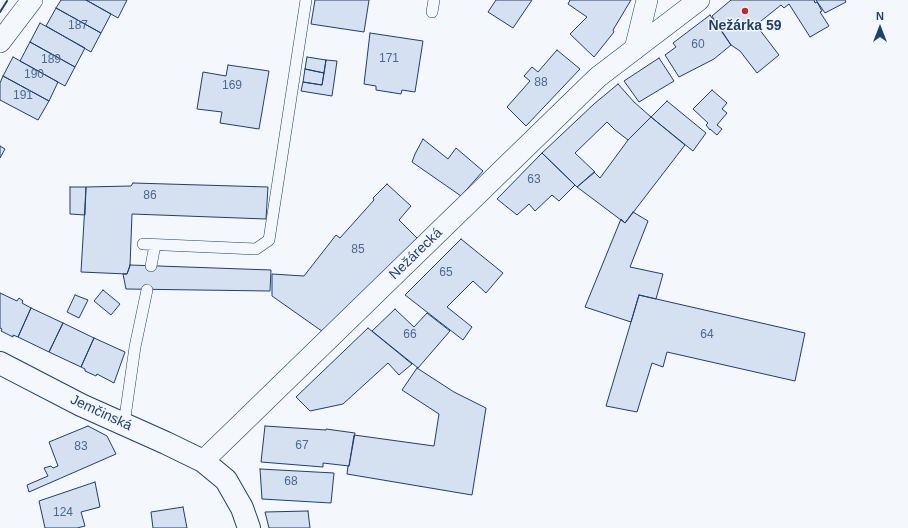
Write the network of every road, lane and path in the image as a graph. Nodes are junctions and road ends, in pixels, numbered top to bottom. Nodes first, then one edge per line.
1 (32, 0) edge
2 (306, 0) edge
3 (434, 0) edge
4 (647, 0) edge
5 (692, 2) edge
6 (432, 12) dead end
7 (0, 42) edge
8 (635, 49) junction
9 (143, 244) dead end
10 (155, 245) junction
11 (151, 266) dead end
12 (147, 290) dead end
13 (0, 363) edge
14 (124, 424) junction
15 (203, 461) junction
16 (249, 528) edge

1 - 7 street
2 - 10 lane
3 - 6 lane
4 - 8 street
5 - 8 street, Nežárecká
8 - 15 street, Nežárecká
9 - 10 lane
10 - 11 lane
12 - 14 lane
13 - 14 street, Jemčinská
14 - 15 street, Jemčinská
15 - 16 street

